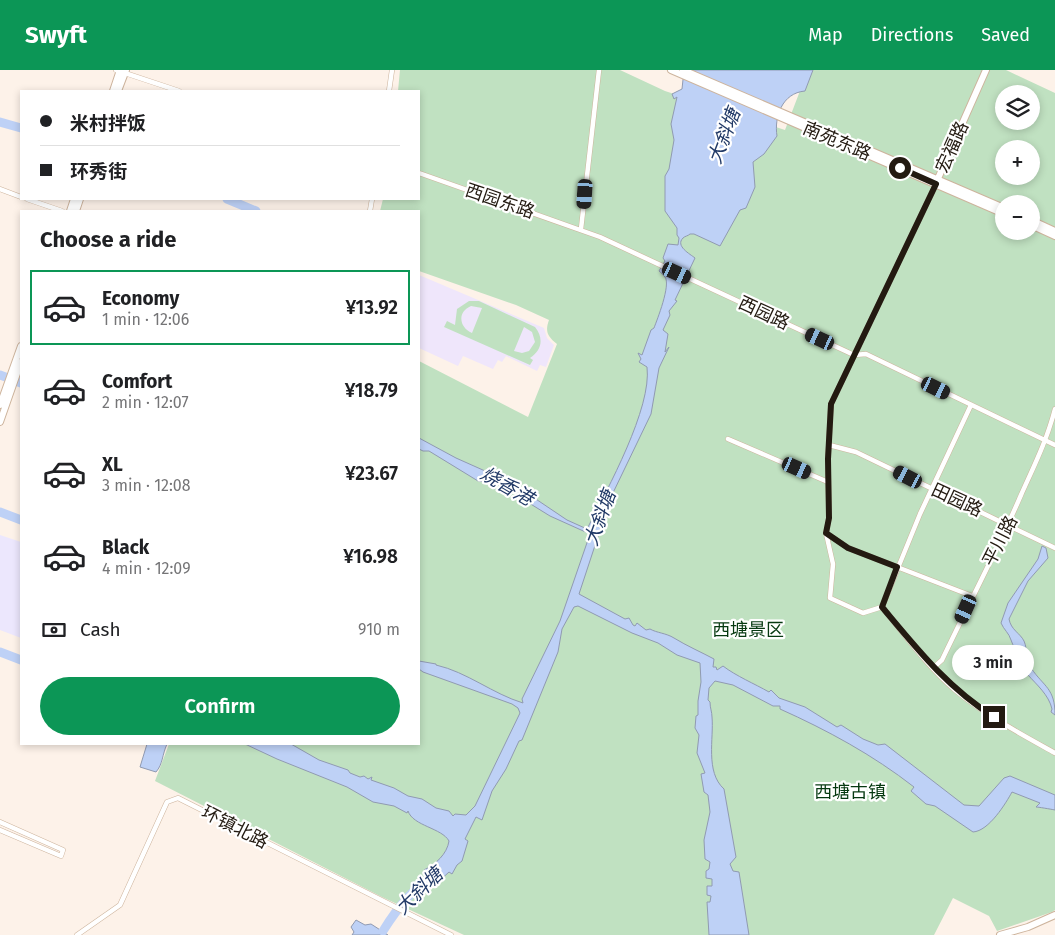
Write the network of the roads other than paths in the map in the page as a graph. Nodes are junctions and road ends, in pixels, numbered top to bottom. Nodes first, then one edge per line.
1 (392, 70) edge
2 (599, 70) edge
3 (670, 70) edge
4 (683, 70) edge
5 (986, 70) edge
6 (121, 71) edge
7 (117, 90) edge
8 (176, 90) edge
9 (389, 90) edge
10 (825, 133) junction
11 (420, 173) edge
12 (937, 182) junction
13 (0, 189) edge
14 (20, 197) edge
15 (30, 200) edge
16 (995, 205) edge
17 (59, 210) edge
18 (995, 210) edge
19 (1040, 224) edge
20 (581, 229) junction
21 (1040, 229) edge
22 (1055, 231) edge
23 (1055, 236) edge
24 (854, 356) junction
25 (19, 362) edge
26 (8, 390) junction
27 (971, 405) junction
28 (0, 406) edge
29 (1055, 410) edge
30 (0, 422) edge
31 (728, 439) dead end
32 (1046, 441) junction
33 (829, 445) junction
34 (1055, 445) edge
35 (828, 482) junction
36 (932, 488) junction
37 (1008, 526) junction
38 (826, 533) junction
39 (1055, 548) edge
40 (897, 567) junction
41 (972, 596) junction
42 (882, 607) junction
43 (933, 668) junction
44 (1055, 753) edge
45 (0, 822) edge
46 (0, 830) edge
47 (1055, 915) edge
48 (77, 935) edge
49 (451, 935) edge
50 (1000, 935) edge

1 - 9 street
2 - 20 street
3 - 10 main road, 南苑东路
4 - 10 main road, 南苑东路
5 - 12 main road, 宏福路
6 - 7 main road
6 - 8 street
10 - 12 main road, 南苑东路
11 - 20 street, 西园东路
12 - 16 main road, 南苑东路
12 - 18 main road, 南苑东路
12 - 24 street, 宏福路
13 - 14 street
15 - 17 street
19 - 22 main road
20 - 24 street, 西园路
21 - 23 main road
24 - 27 street, 西园路
24 - 33 street, 宏福路
25 - 26 main road
26 - 28 main road
26 - 30 main road
27 - 32 street, 西园路
27 - 36 street
29 - 32 street, 平川路
31 - 35 street
32 - 34 street, 西园路
32 - 37 street, 平川路
33 - 35 street, 宏福路
33 - 36 street, 田园路
35 - 38 street, 宏福路
36 - 37 street, 田园路
36 - 40 street
37 - 39 street, 田园路
37 - 41 street, 平川路
38 - 40 street
38 - 42 street, 宏福路
40 - 41 street
40 - 42 street
41 - 43 street, 平川路
42 - 43 street
43 - 44 street
45 - 46 street
47 - 50 main road
48 - 49 street, 环镇北路

